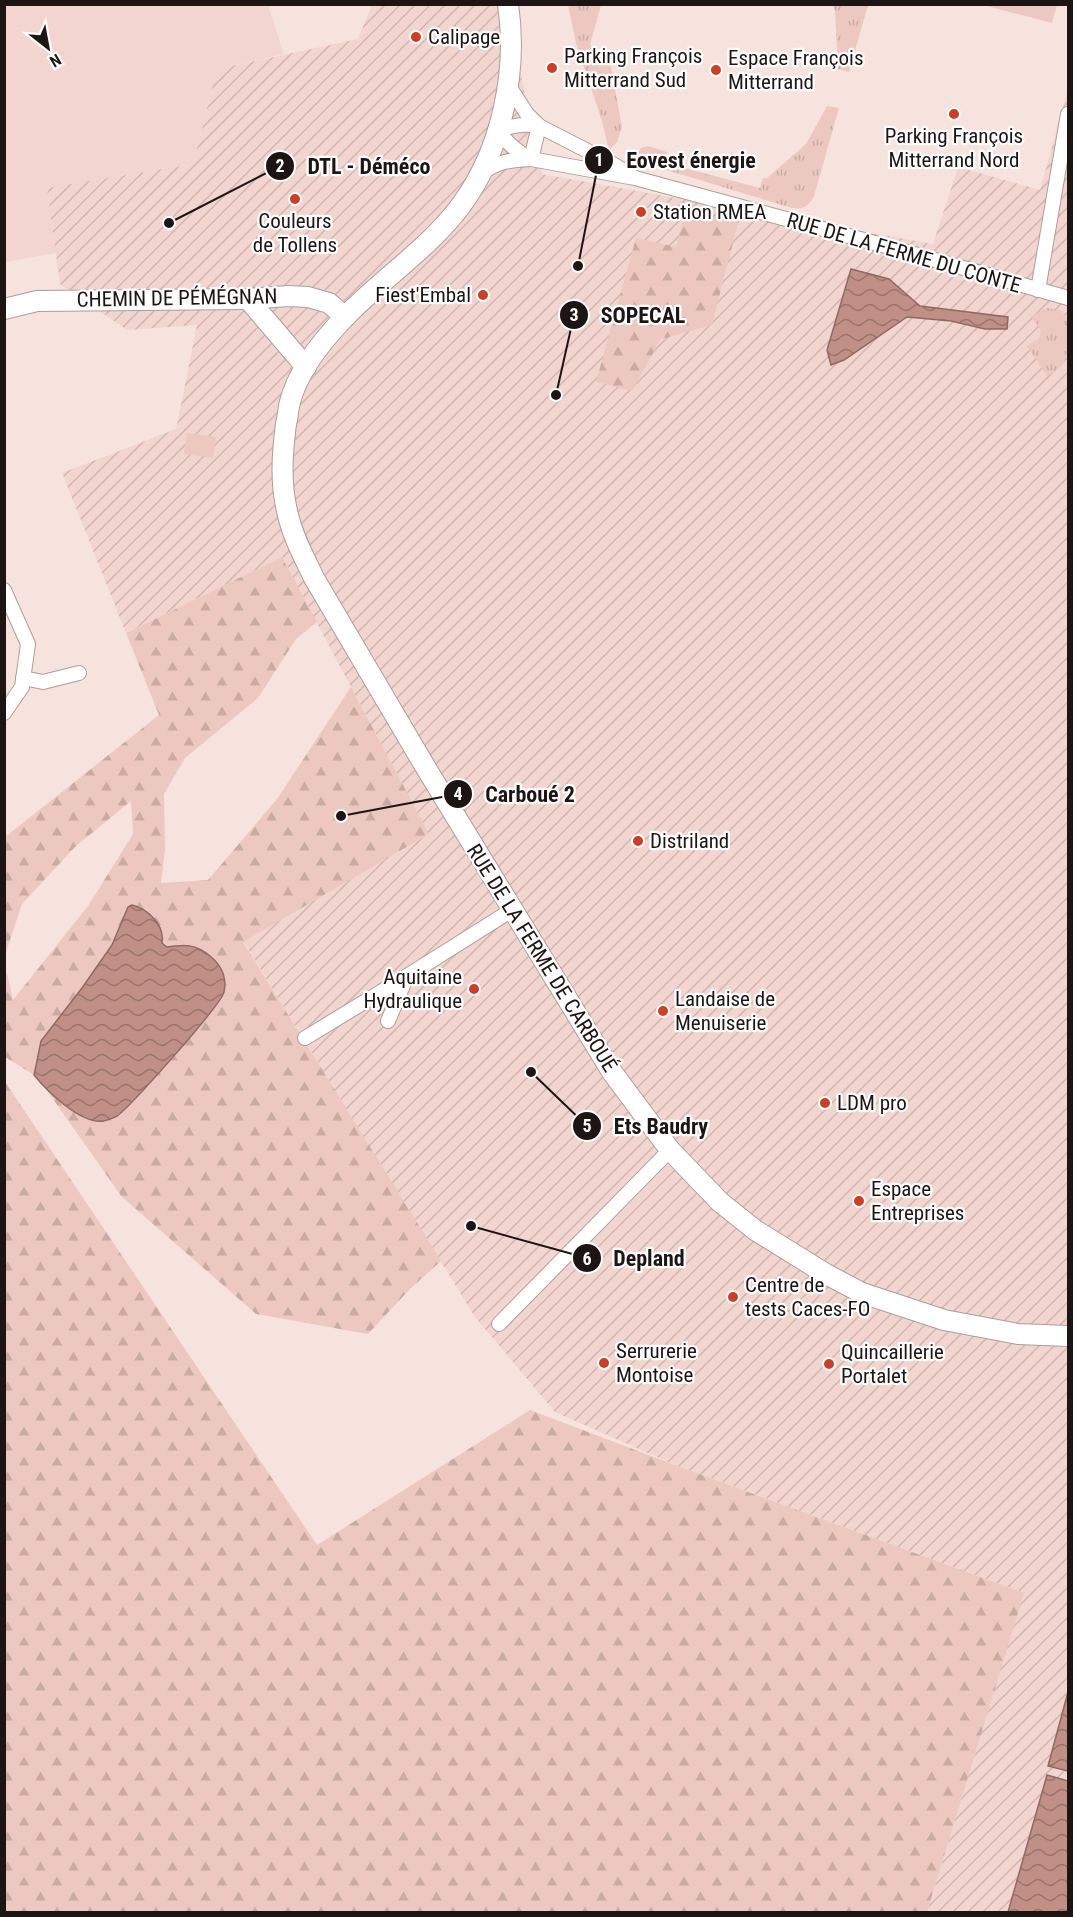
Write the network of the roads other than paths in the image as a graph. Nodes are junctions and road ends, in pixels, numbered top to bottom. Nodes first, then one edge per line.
1 (508, 4) edge
2 (507, 83) junction
3 (1068, 114) edge
4 (539, 126) junction
5 (498, 130) junction
6 (531, 159) junction
7 (480, 175) junction
8 (635, 178) junction
9 (1038, 290) junction
10 (1068, 298) edge
11 (248, 299) junction
12 (4, 309) edge
13 (345, 318) junction
14 (306, 367) junction
15 (4, 590) edge
16 (80, 673) dead end
17 (23, 678) junction
18 (4, 713) edge
19 (512, 910) junction
20 (407, 976) junction
21 (388, 1021) dead end
22 (305, 1038) dead end
23 (670, 1150) junction
24 (499, 1324) dead end
25 (1068, 1336) edge

1 - 2 street
2 - 4 street, RUE DE LA FERME DU CONTE
2 - 5 street
3 - 9 street
4 - 5 street, RUE DE LA FERME DU CONTE
4 - 6 street
4 - 8 street, RUE DE LA FERME DU CONTE
5 - 6 street, RUE DE LA FERME DU CONTE
5 - 7 street, RUE DE LA FERME DE CARBOUÉ
6 - 7 street, RUE DE LA FERME DU CONTE
6 - 8 street, RUE DE LA FERME DU CONTE
7 - 13 street, RUE DE LA FERME DE CARBOUÉ
8 - 9 street, RUE DE LA FERME DU CONTE
9 - 10 street, RUE DE LA FERME DU CONTE
11 - 12 street, CHEMIN DE PÉMÉGNAN
11 - 13 street, CHEMIN DE PÉMÉGNAN
11 - 14 street
13 - 14 street, RUE DE LA FERME DE CARBOUÉ
14 - 19 street, RUE DE LA FERME DE CARBOUÉ
15 - 17 street
16 - 17 street
17 - 18 street
19 - 20 street
19 - 23 street, RUE DE LA FERME DE CARBOUÉ
20 - 21 street
20 - 22 street
23 - 24 street
23 - 25 street, RUE DE LA FERME DE CARBOUÉ

